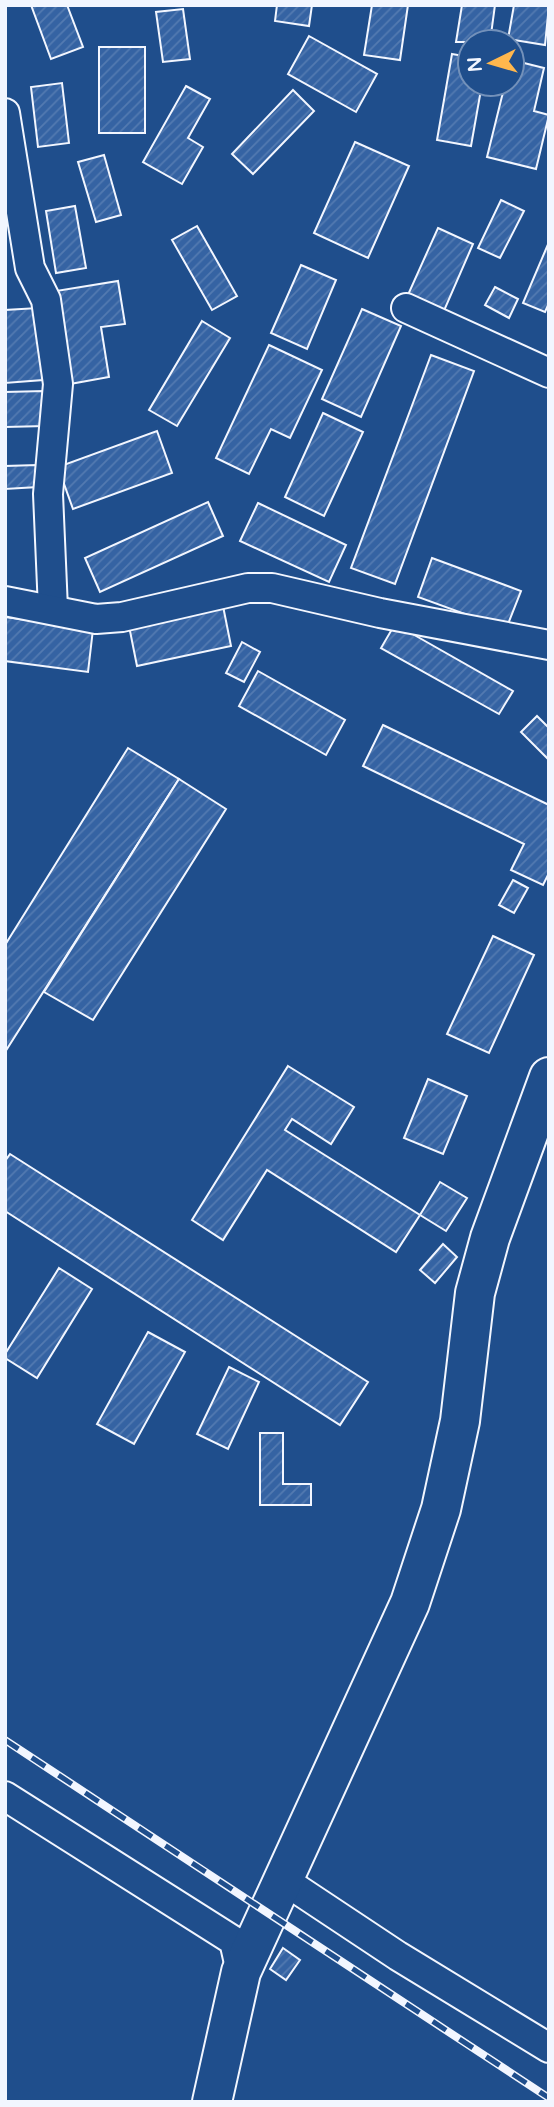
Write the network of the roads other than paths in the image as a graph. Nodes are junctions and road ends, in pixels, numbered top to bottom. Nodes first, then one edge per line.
1 (5, 113) edge
2 (406, 308) dead end
3 (549, 373) edge
4 (5, 601) edge
5 (53, 609) junction
6 (549, 645) edge
7 (549, 1077) edge
8 (5, 1796) edge
9 (285, 1881) junction
10 (241, 1972) junction
11 (549, 2048) edge
12 (212, 2102) edge

1 - 5 street
2 - 3 street
4 - 5 street
5 - 6 street
7 - 9 street
8 - 10 street
9 - 10 street
9 - 11 street
10 - 12 street

